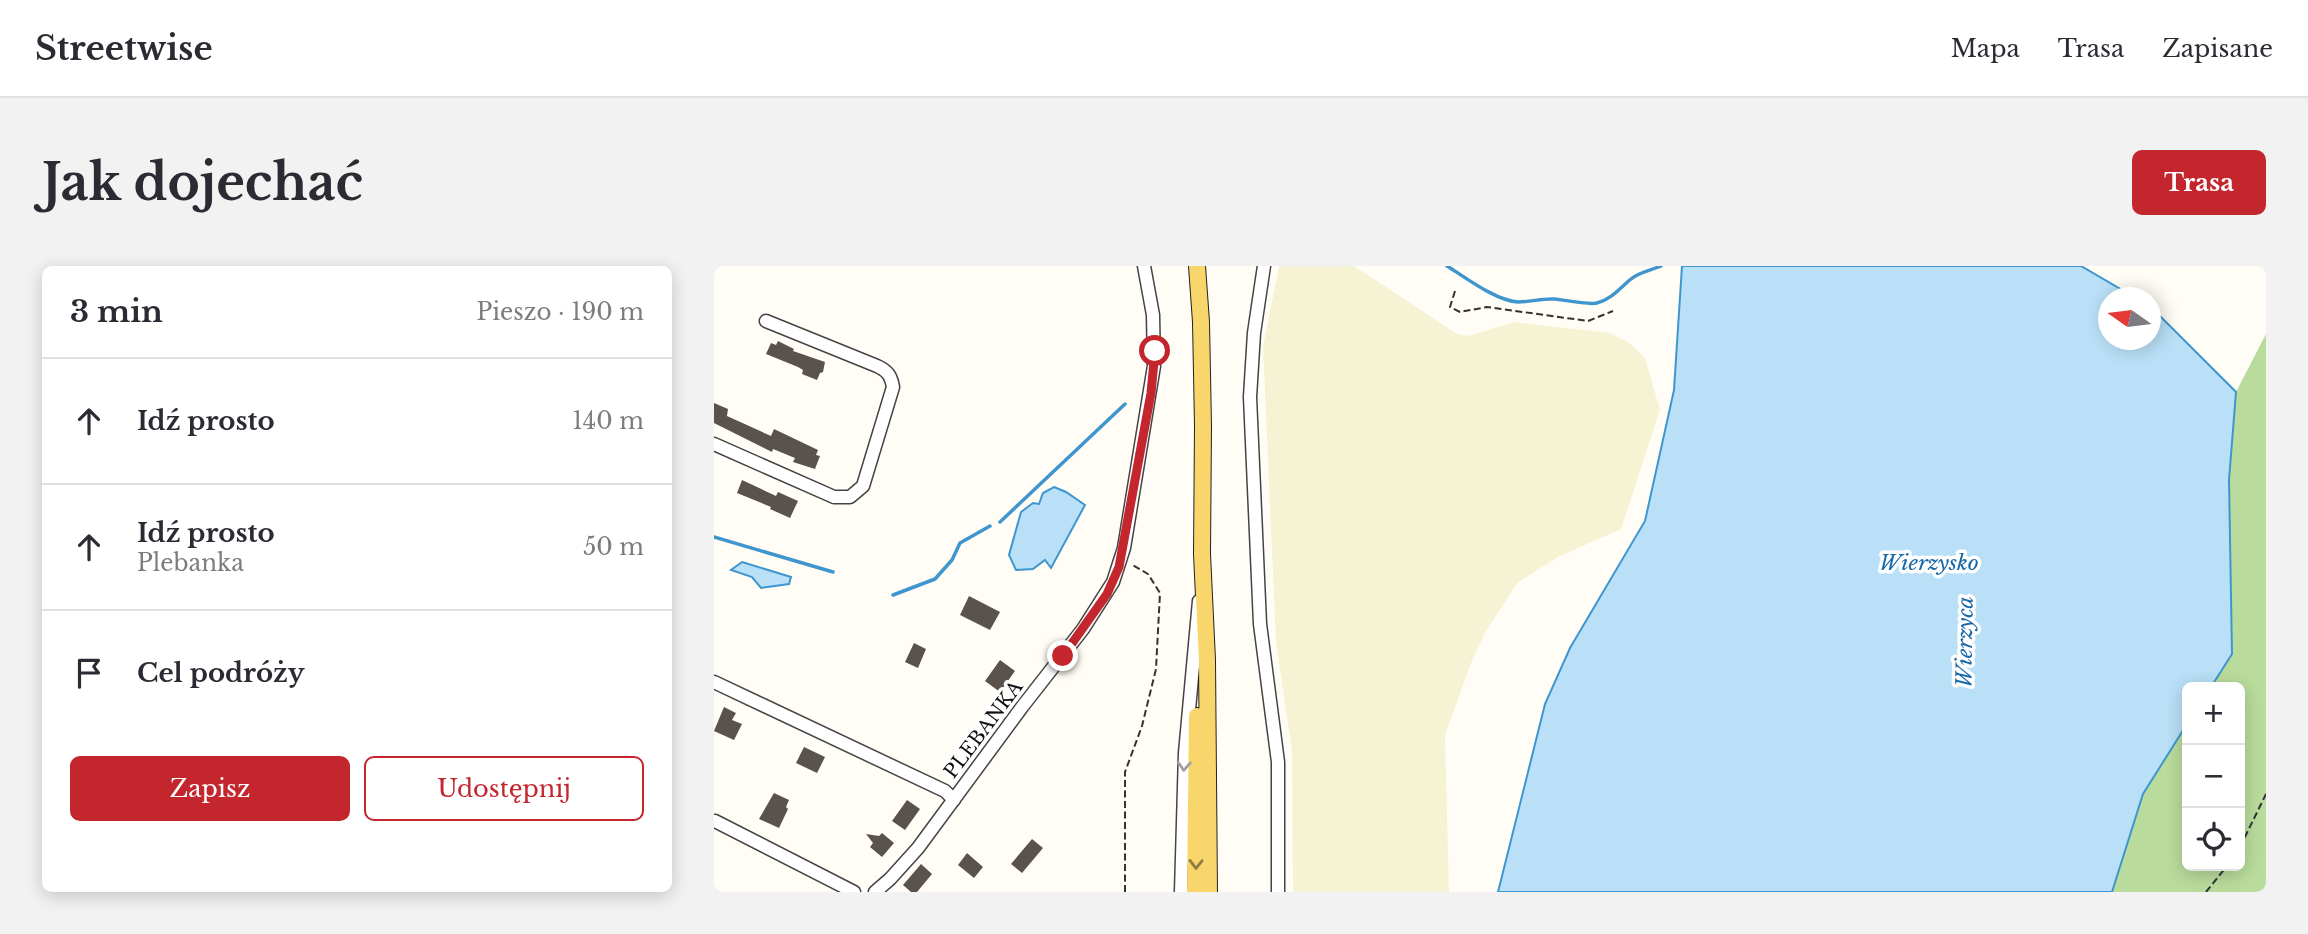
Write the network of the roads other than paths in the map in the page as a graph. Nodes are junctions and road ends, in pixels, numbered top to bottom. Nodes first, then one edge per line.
1 (1144, 266) edge
2 (1197, 266) edge
3 (1264, 266) edge
4 (766, 321) dead end
5 (714, 444) edge
6 (1202, 554) junction
7 (1199, 600) junction
8 (714, 682) edge
9 (954, 800) junction
10 (715, 821) edge
11 (1210, 831) junction
12 (854, 892) edge
13 (875, 892) edge
14 (1181, 892) edge
15 (1195, 892) edge
16 (1209, 892) edge
17 (1215, 892) edge
18 (1279, 892) edge

1 - 9 street, PLEBANKA
2 - 6 main road
3 - 18 street
4 - 5 street
6 - 7 main road
6 - 11 main road
7 -> 14 street
7 -> 15 main road
8 - 9 street
9 - 13 street, PLEBANKA
10 - 12 street
11 - 16 main road
11 - 17 street

